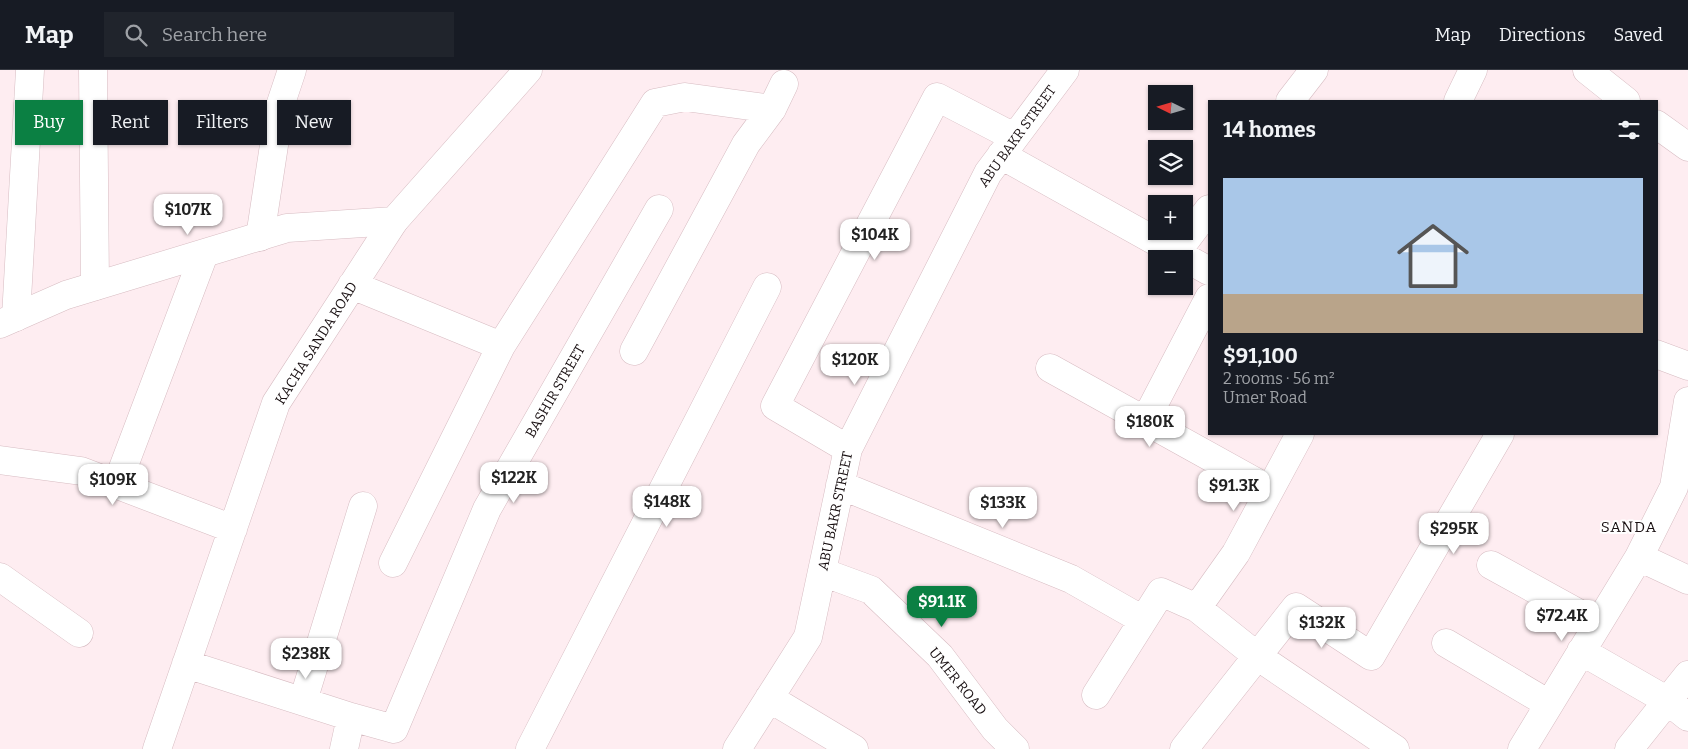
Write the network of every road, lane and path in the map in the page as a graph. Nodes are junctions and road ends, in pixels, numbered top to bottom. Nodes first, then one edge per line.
1 (30, 70) edge
2 (93, 70) edge
3 (292, 70) edge
4 (528, 70) edge
5 (1065, 70) edge
6 (1314, 70) edge
7 (1473, 70) edge
8 (1587, 70) edge
9 (784, 84) dead end
10 (1291, 100) edge
11 (1458, 100) edge
12 (1625, 100) edge
13 (772, 109) junction
14 (1658, 125) edge
15 (1008, 146) junction
16 (1688, 147) edge
17 (659, 209) dead end
18 (1208, 210) edge
19 (394, 221) junction
20 (260, 236) junction
21 (1173, 250) edge
22 (1178, 250) edge
23 (204, 254) junction
24 (1193, 262) edge
25 (1208, 270) edge
26 (95, 286) junction
27 (352, 286) junction
28 (766, 287) dead end
29 (1208, 300) edge
30 (8, 320) edge
31 (501, 346) junction
32 (634, 351) dead end
33 (1658, 355) edge
34 (1688, 366) edge
35 (1050, 368) dead end
36 (1688, 402) edge
37 (1145, 421) junction
38 (1299, 435) edge
39 (1499, 435) edge
40 (848, 449) junction
41 (0, 460) edge
42 (117, 484) junction
43 (840, 485) junction
44 (1270, 490) junction
45 (363, 506) dead end
46 (233, 528) junction
47 (1639, 557) junction
48 (393, 563) dead end
49 (1491, 565) dead end
50 (822, 572) junction
51 (0, 577) edge
52 (1688, 580) edge
53 (1197, 608) junction
54 (1143, 620) junction
55 (1598, 624) junction
56 (79, 633) dead end
57 (1446, 643) dead end
58 (1581, 651) junction
59 (1257, 656) junction
60 (186, 664) junction
61 (1688, 675) edge
62 (1096, 695) dead end
63 (769, 698) junction
64 (303, 701) junction
65 (1549, 704) junction
66 (1678, 709) edge
67 (352, 717) junction
68 (1192, 746) edge
69 (157, 749) edge
70 (344, 749) edge
71 (530, 749) edge
72 (737, 749) edge
73 (854, 749) edge
74 (1015, 749) edge
75 (1395, 749) edge
76 (1522, 749) edge
77 (1629, 749) edge

1 - 30 street
2 - 26 street
3 - 20 street
4 - 19 street, KACHA SANDA ROAD
5 - 15 street, ABU BAKR STREET
6 - 10 street
7 - 11 street
8 - 12 street
9 - 13 street
13 - 31 street
13 - 32 street
14 - 16 street
15 - 21 street
15 - 40 street, ABU BAKR STREET
15 - 40 street
17 - 67 street, BASHIR STREET
18 - 22 street
19 - 20 street
19 - 27 street, KACHA SANDA ROAD
20 - 23 street
23 - 26 street
23 - 42 street
24 - 25 street
26 - 30 street
27 - 31 street
27 - 46 street, KACHA SANDA ROAD
28 - 71 street
29 - 37 street
31 - 48 street
33 - 34 street
35 - 37 street
36 - 47 street
37 - 44 street
38 - 44 street
39 - 59 street
40 - 43 street, ABU BAKR STREET
41 - 42 street
42 - 46 street
43 - 50 street, ABU BAKR STREET
43 - 54 street
44 - 53 street
45 - 64 street
46 - 60 street, KACHA SANDA ROAD
47 - 52 street
47 - 55 street
49 - 55 street
50 - 63 street, ABU BAKR STREET
50 - 74 street, UMER ROAD
51 - 56 street
53 - 54 street
53 - 59 street
54 - 62 street
55 - 58 street
57 - 65 street
58 - 65 street
58 - 66 street
59 - 68 street
59 - 75 street
60 - 64 street
60 - 69 street, KACHA SANDA ROAD
61 - 66 street
63 - 72 street, ABU BAKR STREET
63 - 73 street
64 - 67 street
65 - 76 street
66 - 77 street
67 - 70 street

